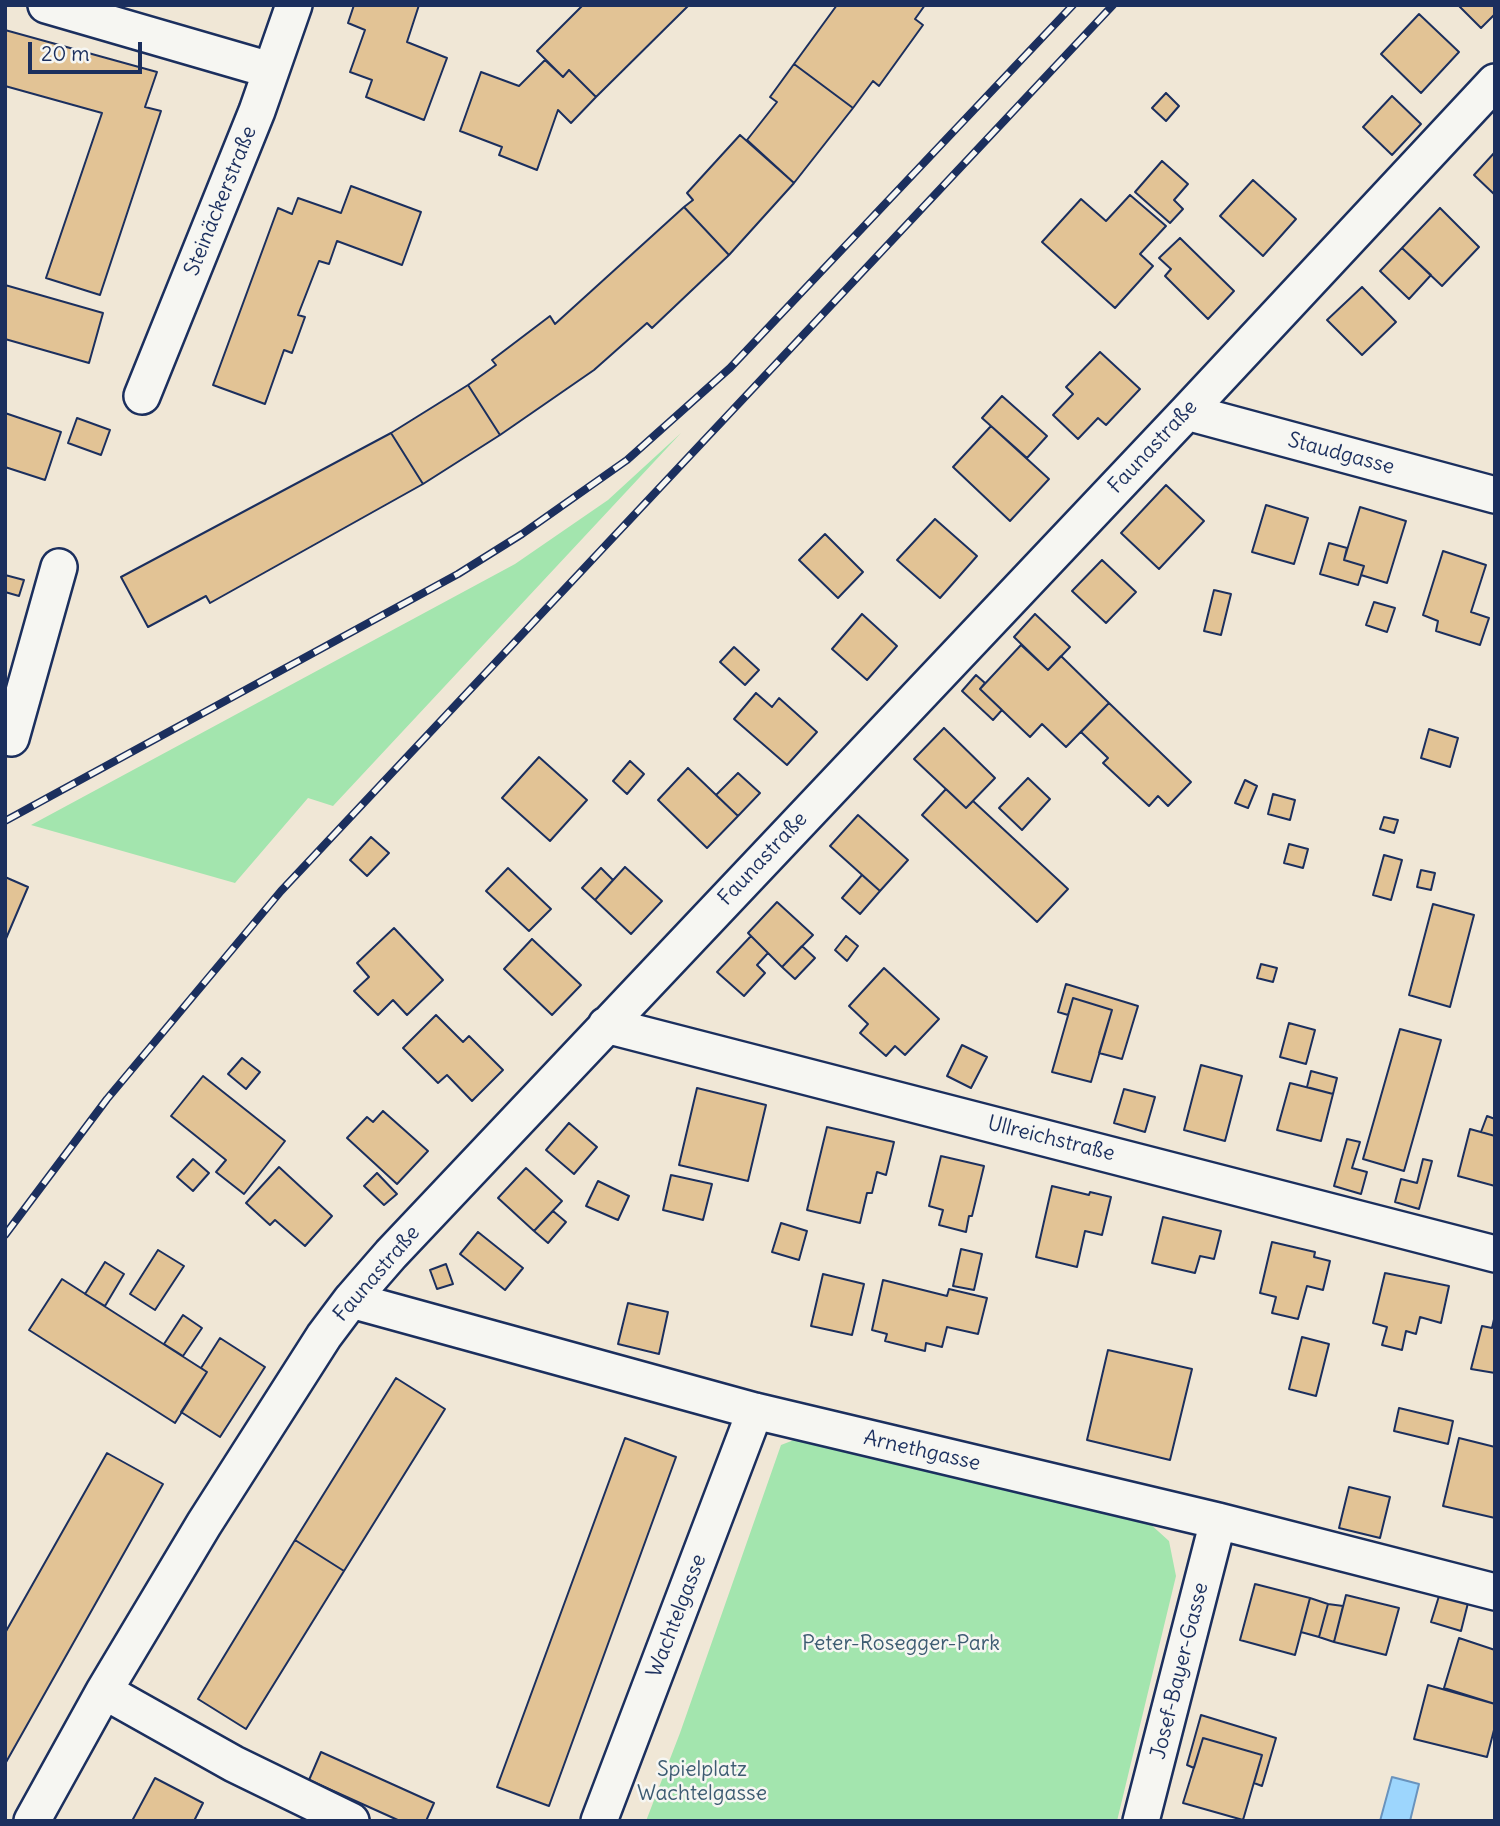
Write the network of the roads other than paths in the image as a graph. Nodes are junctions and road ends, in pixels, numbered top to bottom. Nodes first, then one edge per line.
1 (46, 5) edge
2 (294, 5) edge
3 (270, 70) junction
4 (1495, 82) edge
5 (142, 396) dead end
6 (1187, 412) junction
7 (1495, 495) edge
8 (59, 567) dead end
9 (5, 736) edge
10 (606, 1025) junction
11 (1495, 1254) edge
12 (351, 1300) junction
13 (755, 1411) junction
14 (1218, 1521) junction
15 (1495, 1592) edge
16 (104, 1691) junction
17 (32, 1821) edge
18 (351, 1821) edge
19 (599, 1821) edge
20 (1141, 1821) edge

1 - 3 street
2 - 3 street, Steinäckerstraße
3 - 5 street, Steinäckerstraße
4 - 6 street, Faunastraße
6 - 7 street, Staudgasse
6 - 10 street, Faunastraße
8 - 9 street
10 - 11 street, Ullreichstraße
10 - 12 street, Faunastraße
12 - 13 street, Arnethgasse
12 - 16 street, Faunastraße
13 - 14 street, Arnethgasse
13 - 19 street, Wachtelgasse
14 - 15 street, Arnethgasse
14 - 20 street, Josef-Bayer-Gasse
16 - 17 street, Faunastraße
16 - 18 street

